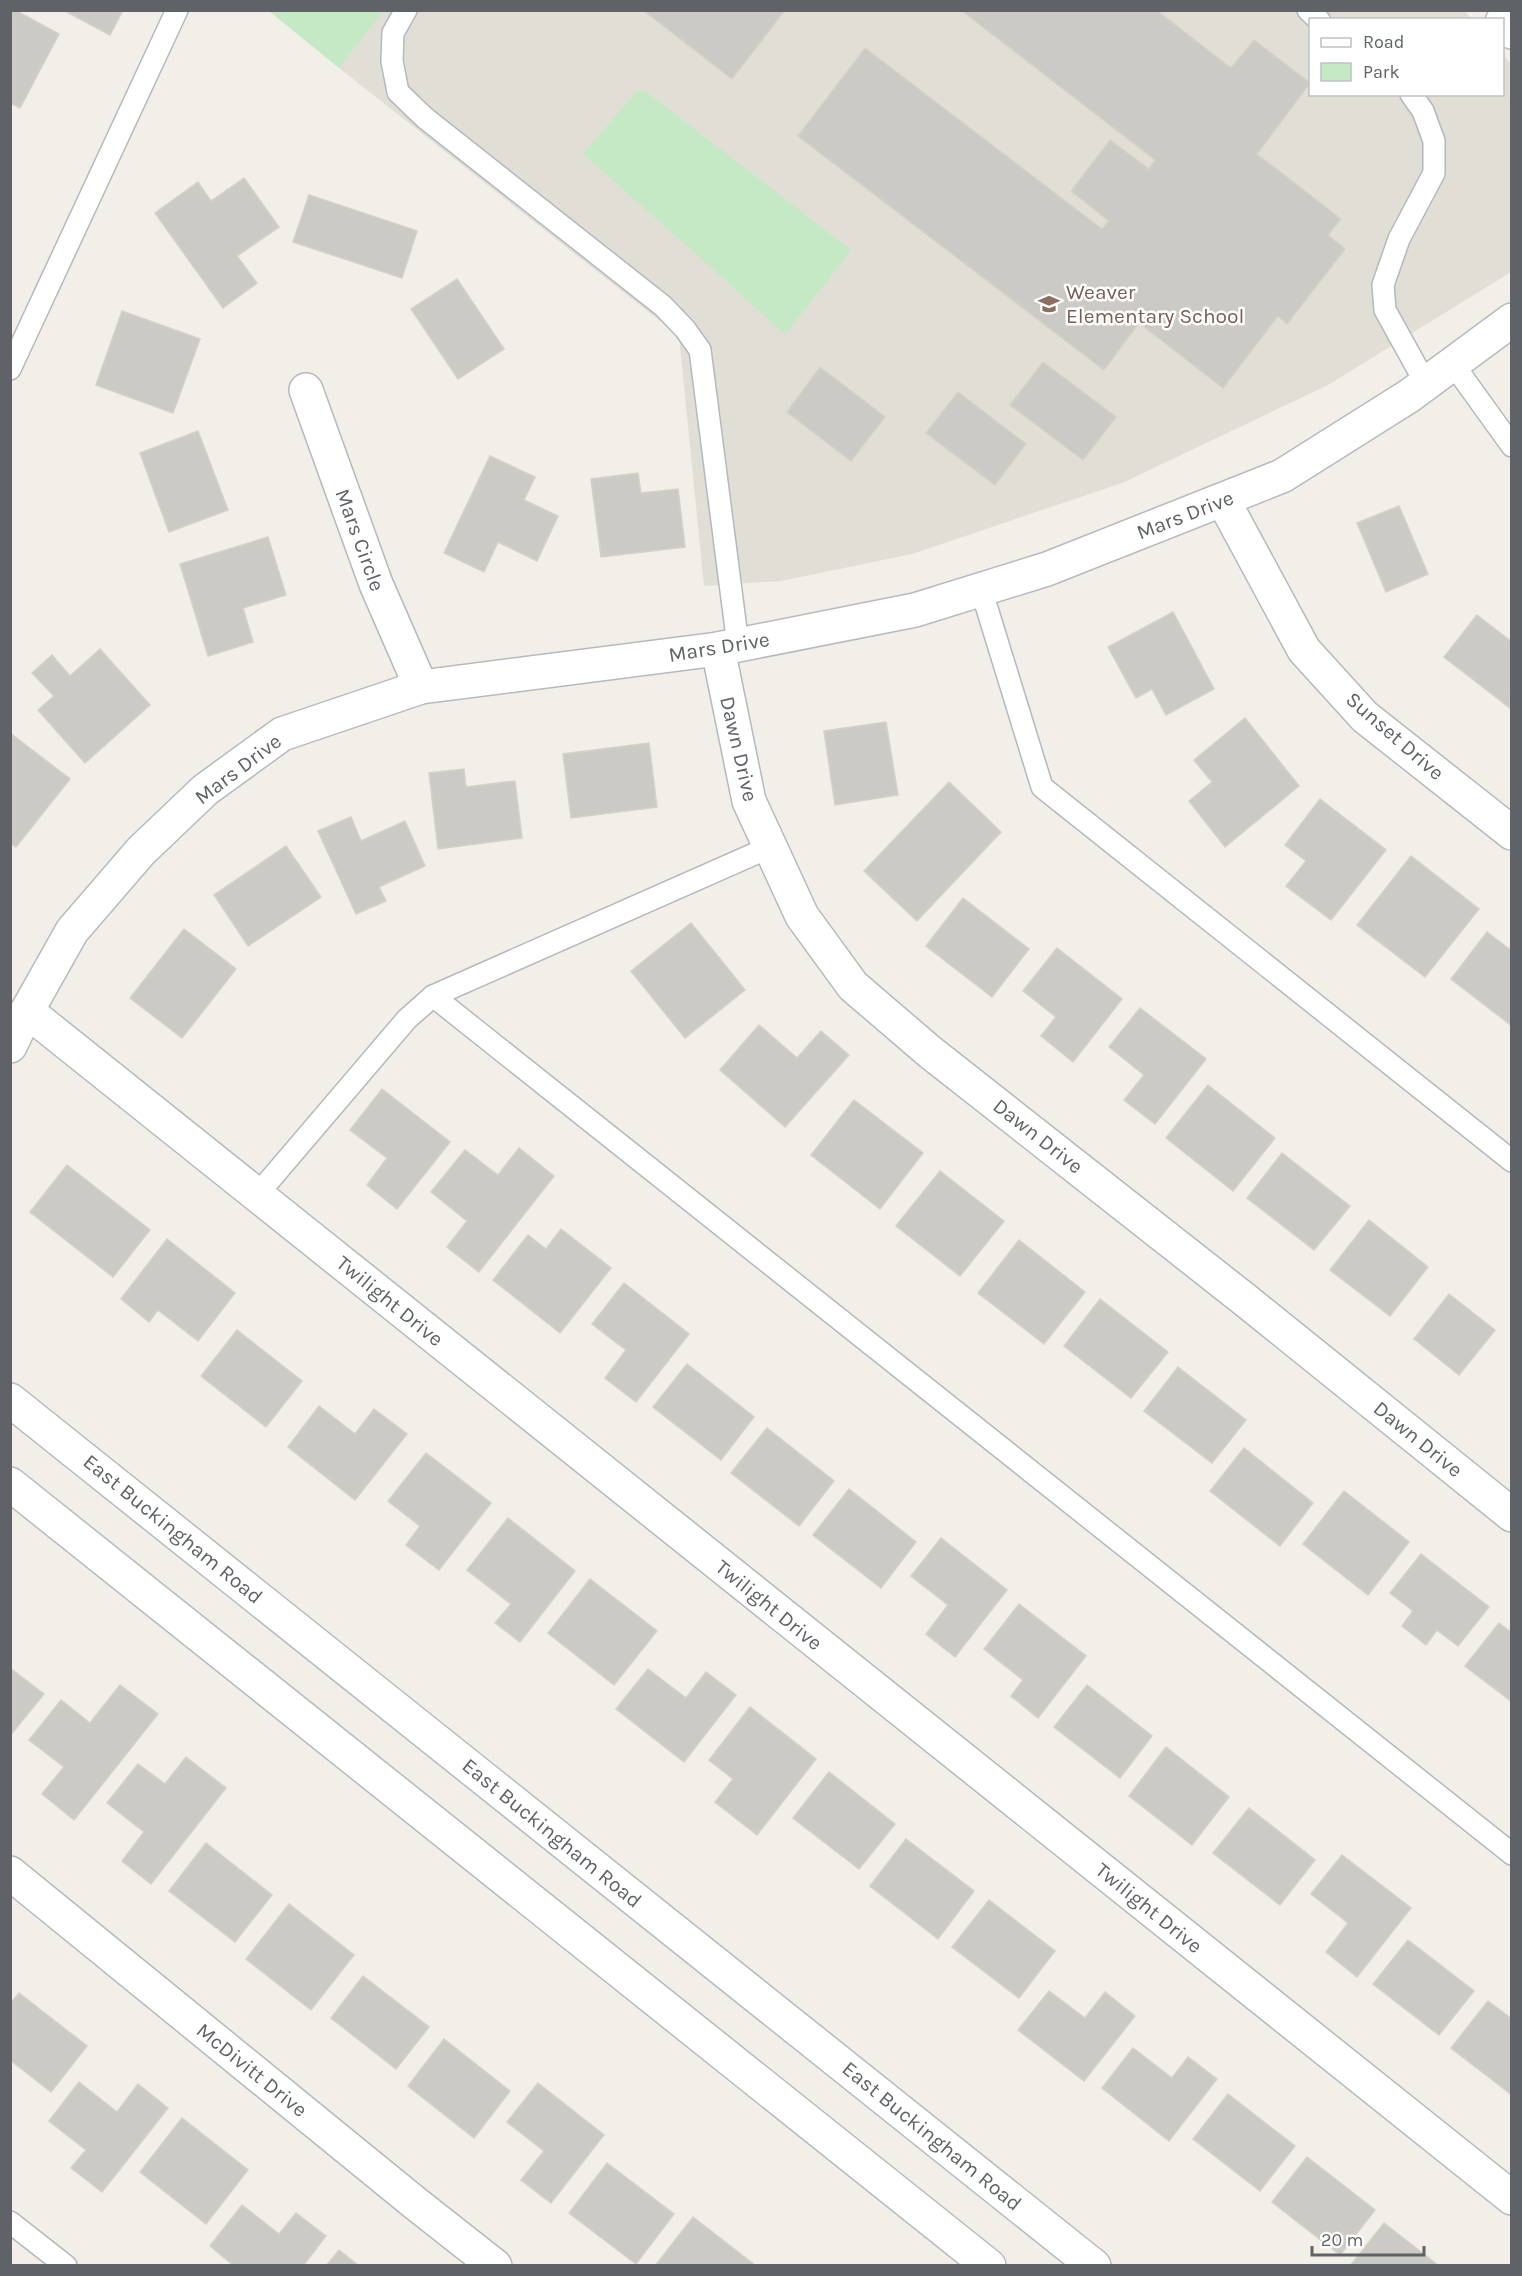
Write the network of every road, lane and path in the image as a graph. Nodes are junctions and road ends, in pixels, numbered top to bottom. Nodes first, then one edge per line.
1 (177, 10) edge
2 (406, 10) edge
3 (1412, 96) edge
4 (1512, 320) edge
5 (1453, 364) junction
6 (10, 369) edge
7 (1426, 384) junction
8 (306, 390) dead end
9 (1512, 446) edge
10 (1223, 501) junction
11 (981, 589) junction
12 (728, 647) junction
13 (421, 687) junction
14 (1512, 833) edge
15 (770, 847) junction
16 (434, 996) junction
17 (27, 1011) junction
18 (10, 1046) edge
19 (1512, 1161) edge
20 (257, 1195) junction
21 (10, 1400) edge
22 (10, 1484) edge
23 (1512, 1515) edge
24 (1512, 1854) edge
25 (10, 1873) edge
26 (1512, 2198) edge
27 (10, 2222) edge
28 (66, 2265) edge
29 (495, 2265) edge
30 (989, 2265) edge
31 (1094, 2265) edge

1 - 6 lane
2 - 12 lane
3 - 7 lane
4 - 5 street, Mars Drive
5 - 7 street, Mars Drive
5 - 9 lane
7 - 10 street, Mars Drive
8 - 13 street, Mars Circle
10 - 11 street, Mars Drive
10 - 14 street, Sunset Drive
11 - 12 street, Mars Drive
11 - 19 lane
12 - 13 street, Mars Drive
12 - 15 street, Dawn Drive
13 - 17 street, Mars Drive
15 - 16 lane
15 - 23 street, Dawn Drive
16 - 20 lane
16 - 24 lane
17 - 18 street, Mars Drive
17 - 20 street, Twilight Drive
20 - 26 street, Twilight Drive
21 - 31 street, East Buckingham Road
22 - 30 street
25 - 29 street, McDivitt Drive
27 - 28 lane

